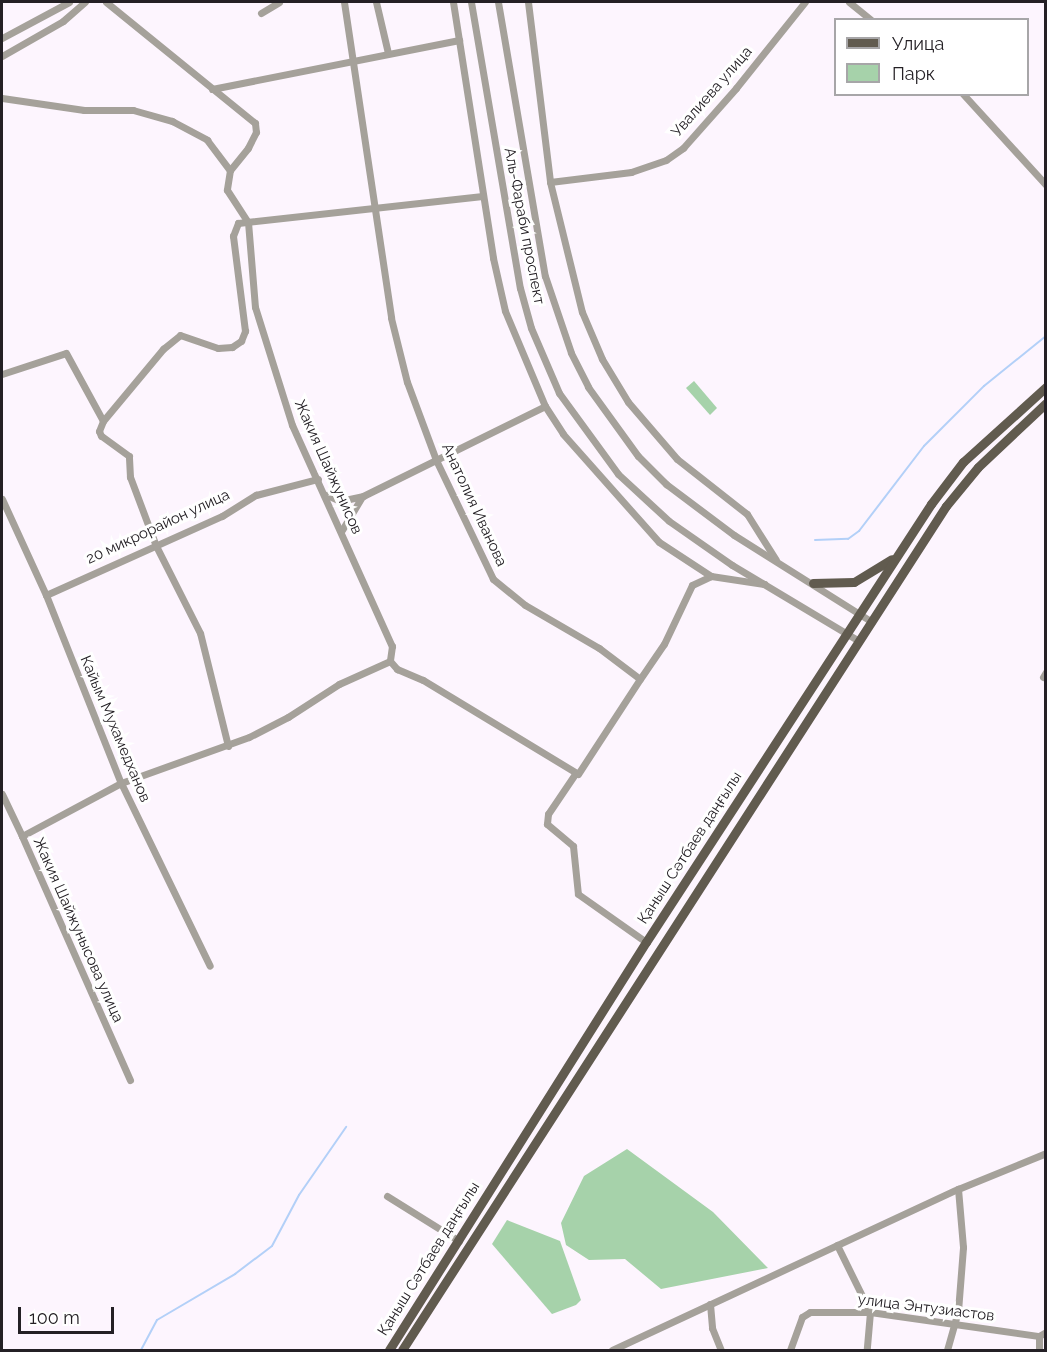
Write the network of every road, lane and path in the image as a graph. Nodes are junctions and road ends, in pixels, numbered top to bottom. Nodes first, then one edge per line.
1 (69, 2) edge
2 (85, 2) edge
3 (106, 2) edge
4 (279, 2) edge
5 (344, 2) edge
6 (376, 2) edge
7 (453, 2) edge
8 (471, 2) edge
9 (498, 2) edge
10 (528, 2) edge
11 (805, 2) edge
12 (849, 2) edge
13 (261, 12) dead end
14 (869, 18) edge
15 (2, 38) edge
16 (459, 40) junction
17 (388, 53) junction
18 (2, 56) edge
19 (352, 59) junction
20 (212, 89) junction
21 (965, 96) edge
22 (2, 99) edge
23 (230, 170) junction
24 (550, 182) junction
25 (1046, 185) edge
26 (483, 196) junction
27 (374, 206) junction
28 (248, 222) junction
29 (2, 374) edge
30 (1046, 387) edge
31 (1046, 403) edge
32 (544, 406) junction
33 (103, 421) junction
34 (436, 459) junction
35 (318, 479) junction
36 (327, 495) junction
37 (363, 496) junction
38 (2, 499) edge
39 (342, 530) junction
40 (156, 546) junction
41 (897, 556) junction
42 (777, 562) junction
43 (711, 576) junction
44 (813, 583) junction
45 (768, 584) junction
46 (46, 595) junction
47 (860, 614) junction
48 (872, 622) junction
49 (848, 635) junction
50 (859, 641) junction
51 (390, 661) junction
52 (640, 679) junction
53 (228, 746) junction
54 (576, 774) junction
55 (121, 783) junction
56 (2, 794) edge
57 (22, 836) junction
58 (646, 942) junction
59 (210, 966) dead end
60 (130, 1080) dead end
61 (1046, 1153) edge
62 (958, 1188) junction
63 (387, 1196) dead end
64 (459, 1241) junction
65 (837, 1245) junction
66 (710, 1304) junction
67 (870, 1312) junction
68 (952, 1324) junction
69 (1042, 1334) edge
70 (389, 1350) edge
71 (402, 1350) edge
72 (612, 1350) edge
73 (721, 1350) edge
74 (790, 1350) edge
75 (867, 1350) edge
76 (947, 1350) edge
77 (1039, 1350) edge

1 - 15 street
2 - 18 street
3 - 20 street
4 - 13 street
5 - 19 street, Анатолия Иванова
6 - 17 street
7 - 16 street
8 - 45 street, Аль-Фараби проспект
9 - 42 street, Аль-Фараби проспект
10 - 24 street
11 - 24 street, Увалиева улица
12 - 14 street
16 - 17 street
16 - 26 street
17 - 19 street
19 - 20 street
19 - 27 street, Анатолия Иванова
20 - 23 street
21 - 25 street
22 - 23 street
23 - 28 street, Жакия Шайжунисов
24 - 42 street
26 - 27 street
26 - 32 street
27 - 28 street
27 - 34 street, Анатолия Иванова
28 - 33 street
28 - 35 street, Жакия Шайжунисов
29 - 33 street
30 - 41 main road, Қаныш Сәтбаев даңғылы
31 - 48 main road, Қаныш Сәтбаев даңғылы
32 - 34 street
32 - 43 street
33 - 40 street
34 - 37 street
34 - 52 street, Анатолия Иванова
35 - 36 street, Жакия Шайжунисов
35 - 40 street, 20 микрорайон улица
36 - 37 street
36 - 39 street, Жакия Шайжунисов
37 - 39 street
38 - 46 street, Кайым Мухамедханов
39 - 51 street, Жакия Шайжунисов
40 - 46 street, 20 микрорайон улица
40 - 53 street
41 - 44 main road
41 - 47 main road, Қаныш Сәтбаев даңғылы
42 - 44 street, Аль-Фараби проспект
43 - 45 street
43 - 52 street
44 - 47 street, Аль-Фараби проспект
45 - 49 street, Аль-Фараби проспект
46 - 55 street, Кайым Мухамедханов
47 - 48 street, Аль-Фараби проспект
47 - 49 main road, Қаныш Сәтбаев даңғылы
48 - 50 main road, Қаныш Сәтбаев даңғылы
49 - 50 street, Аль-Фараби проспект
49 - 58 main road, Қаныш Сәтбаев даңғылы
50 - 71 main road, Қаныш Сәтбаев даңғылы
51 - 53 street, Жакия Шайжунысова улица
51 - 54 street
52 - 54 street
53 - 55 street, Жакия Шайжунысова улица
54 - 58 street
55 - 57 street, Жакия Шайжунысова улица
55 - 59 street, Кайым Мухамедханов
56 - 57 street
57 - 60 street, Жакия Шайжунысова улица
58 - 64 main road, Қаныш Сәтбаев даңғылы
61 - 62 street
62 - 65 street
62 - 68 street
63 - 64 street
64 - 70 main road, Қаныш Сәтбаев даңғылы
65 - 66 street
65 - 67 street
66 - 72 street
66 - 73 street
67 - 68 street, улица Энтузиастов
67 - 74 street, улица Энтузиастов
67 - 75 street
68 - 69 street, улица Энтузиастов
68 - 76 street
69 - 77 street

